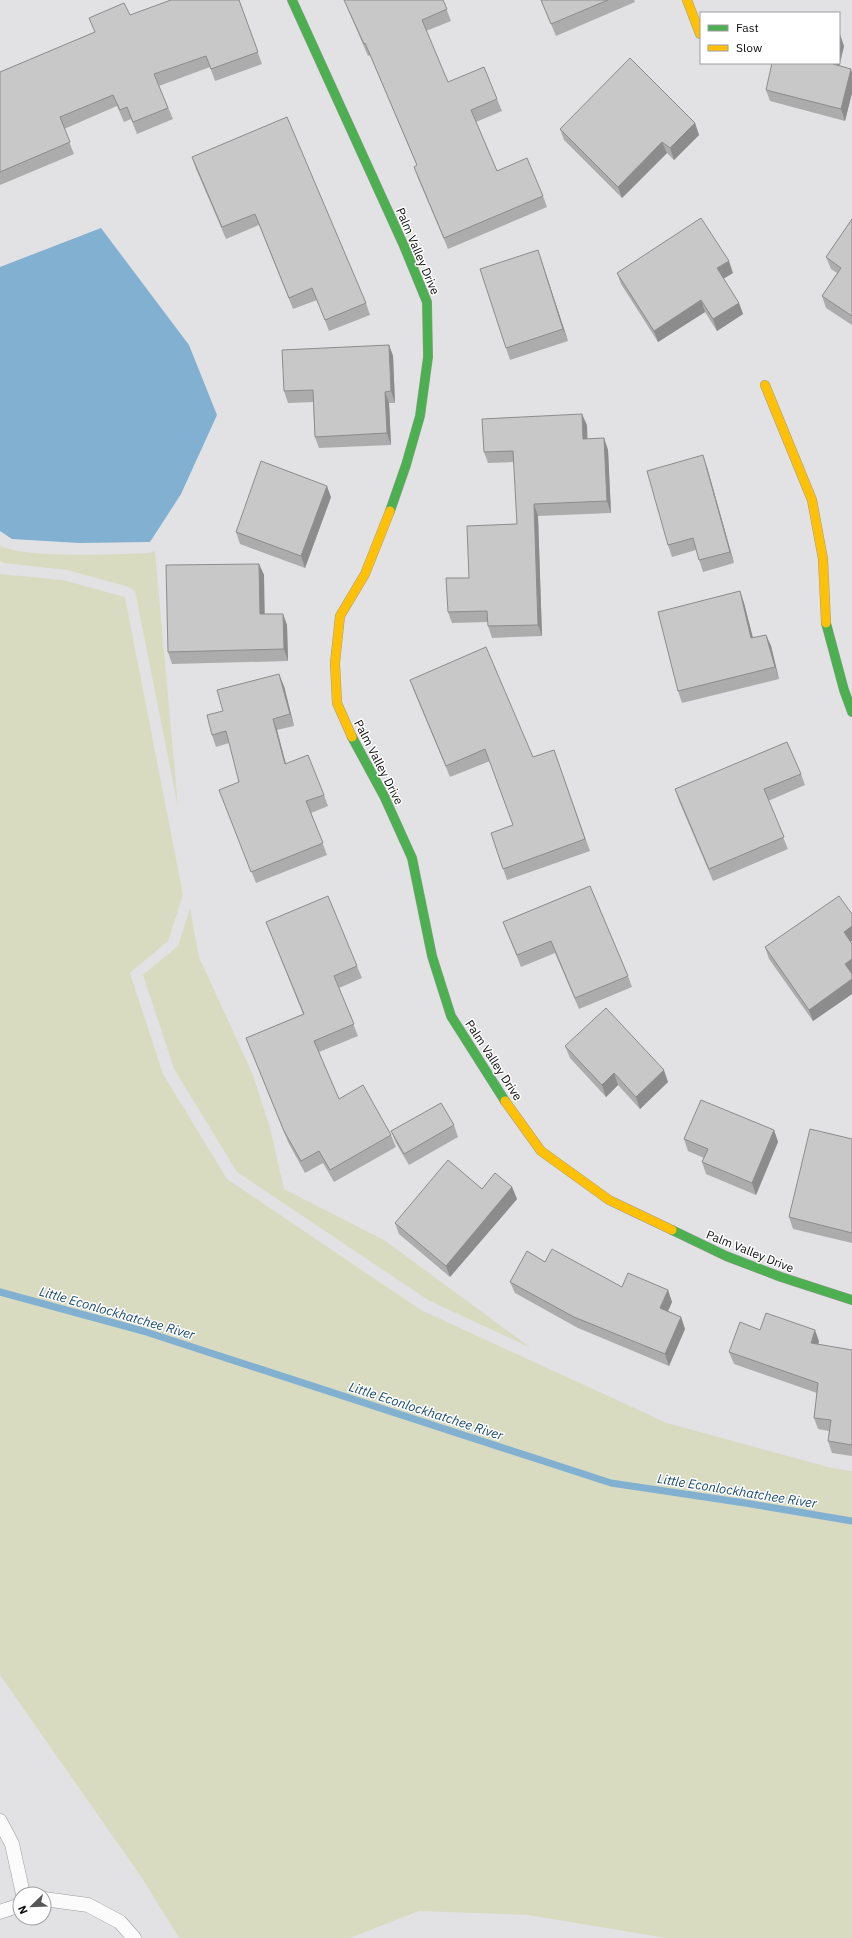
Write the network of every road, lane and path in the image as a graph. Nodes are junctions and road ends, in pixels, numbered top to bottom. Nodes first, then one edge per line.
1 (292, 0) edge
2 (687, 0) edge
3 (700, 34) dead end
4 (765, 385) dead end
5 (852, 712) edge
6 (852, 1300) edge
7 (0, 1821) edge
8 (20, 1886) edge
9 (52, 1899) edge
10 (12, 1908) edge
11 (0, 1912) edge
12 (134, 1938) edge

1 - 6 street, Palm Valley Drive
2 - 3 street
4 - 5 street
7 - 8 lane
9 - 12 lane
10 - 11 lane

